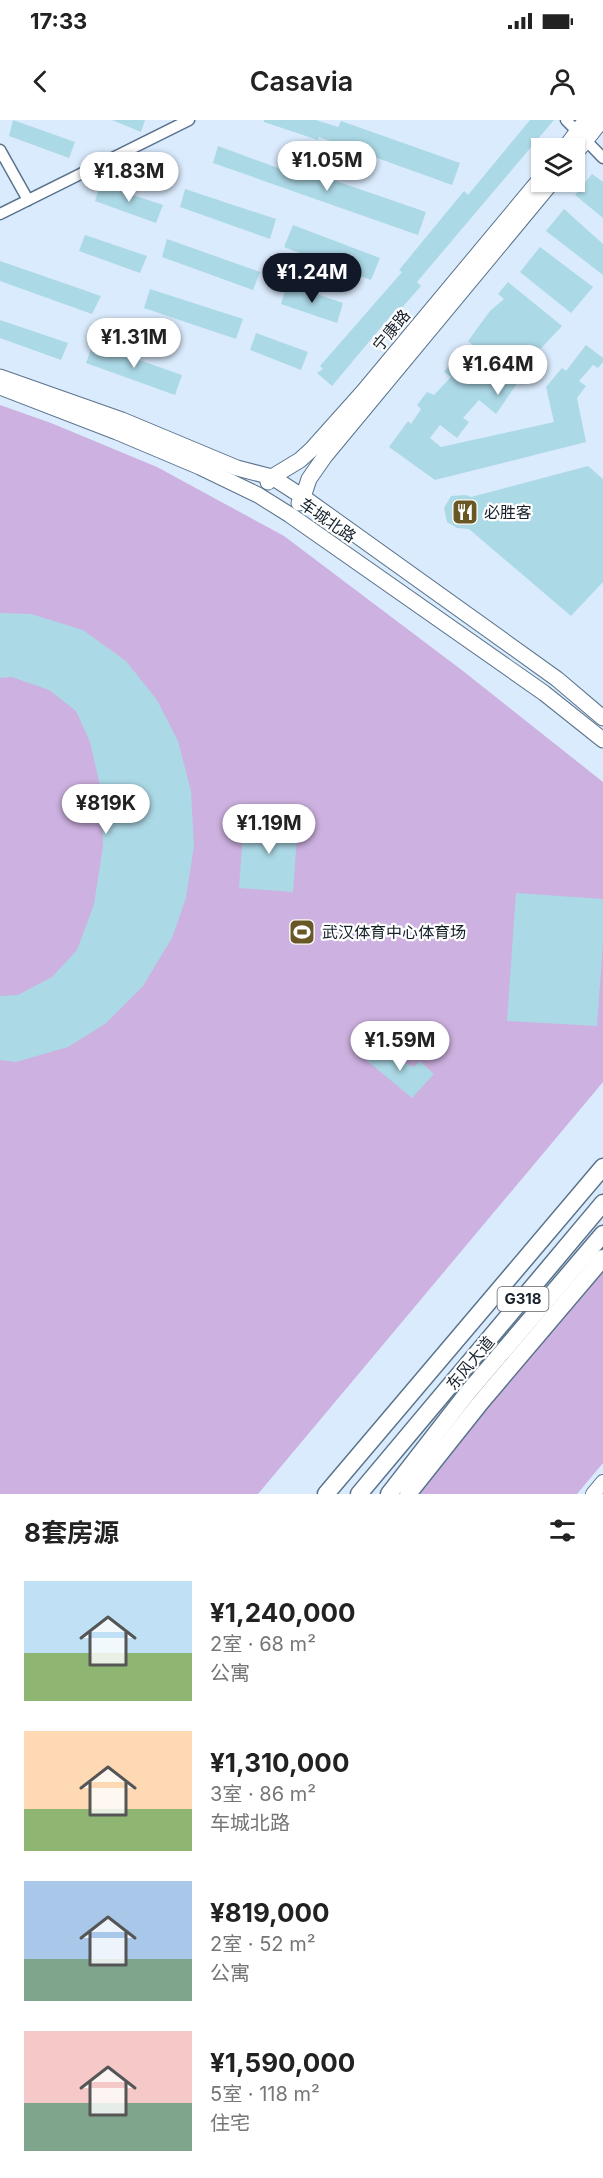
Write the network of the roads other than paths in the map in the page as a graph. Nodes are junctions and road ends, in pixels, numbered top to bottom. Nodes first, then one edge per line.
1 (189, 120) edge
2 (566, 120) edge
3 (586, 120) edge
4 (602, 120) edge
5 (581, 137) junction
6 (0, 150) edge
7 (603, 158) edge
8 (531, 190) edge
9 (544, 192) edge
10 (28, 200) junction
11 (0, 214) edge
12 (0, 376) edge
13 (0, 387) edge
14 (272, 477) junction
15 (258, 495) junction
16 (303, 497) junction
17 (290, 515) junction
18 (603, 718) edge
19 (603, 740) edge
20 (603, 1167) edge
21 (603, 1203) edge
22 (603, 1234) edge
23 (603, 1258) edge
24 (603, 1482) edge
25 (326, 1494) edge
26 (359, 1494) edge
27 (389, 1494) edge
28 (408, 1494) edge
29 (593, 1494) edge

1 - 10 street
2 - 5 street
3 - 5 main road
4 - 5 main road
5 - 7 street
6 - 10 street
8 - 14 main road, 宁康路
9 - 16 main road
10 - 11 street
12 - 14 main road, 车城北路
13 - 15 main road, 车城北路
14 - 15 main road, 宁康路
14 - 16 main road, 车城北路
15 - 17 main road, 车城北路
16 - 17 main road
16 - 18 main road, 车城北路
17 - 19 main road, 车城北路
20 - 25 main road
21 - 26 main road, 东风大道 / G318
22 - 27 main road, 东风大道 / G318
23 - 28 main road
24 - 29 street

